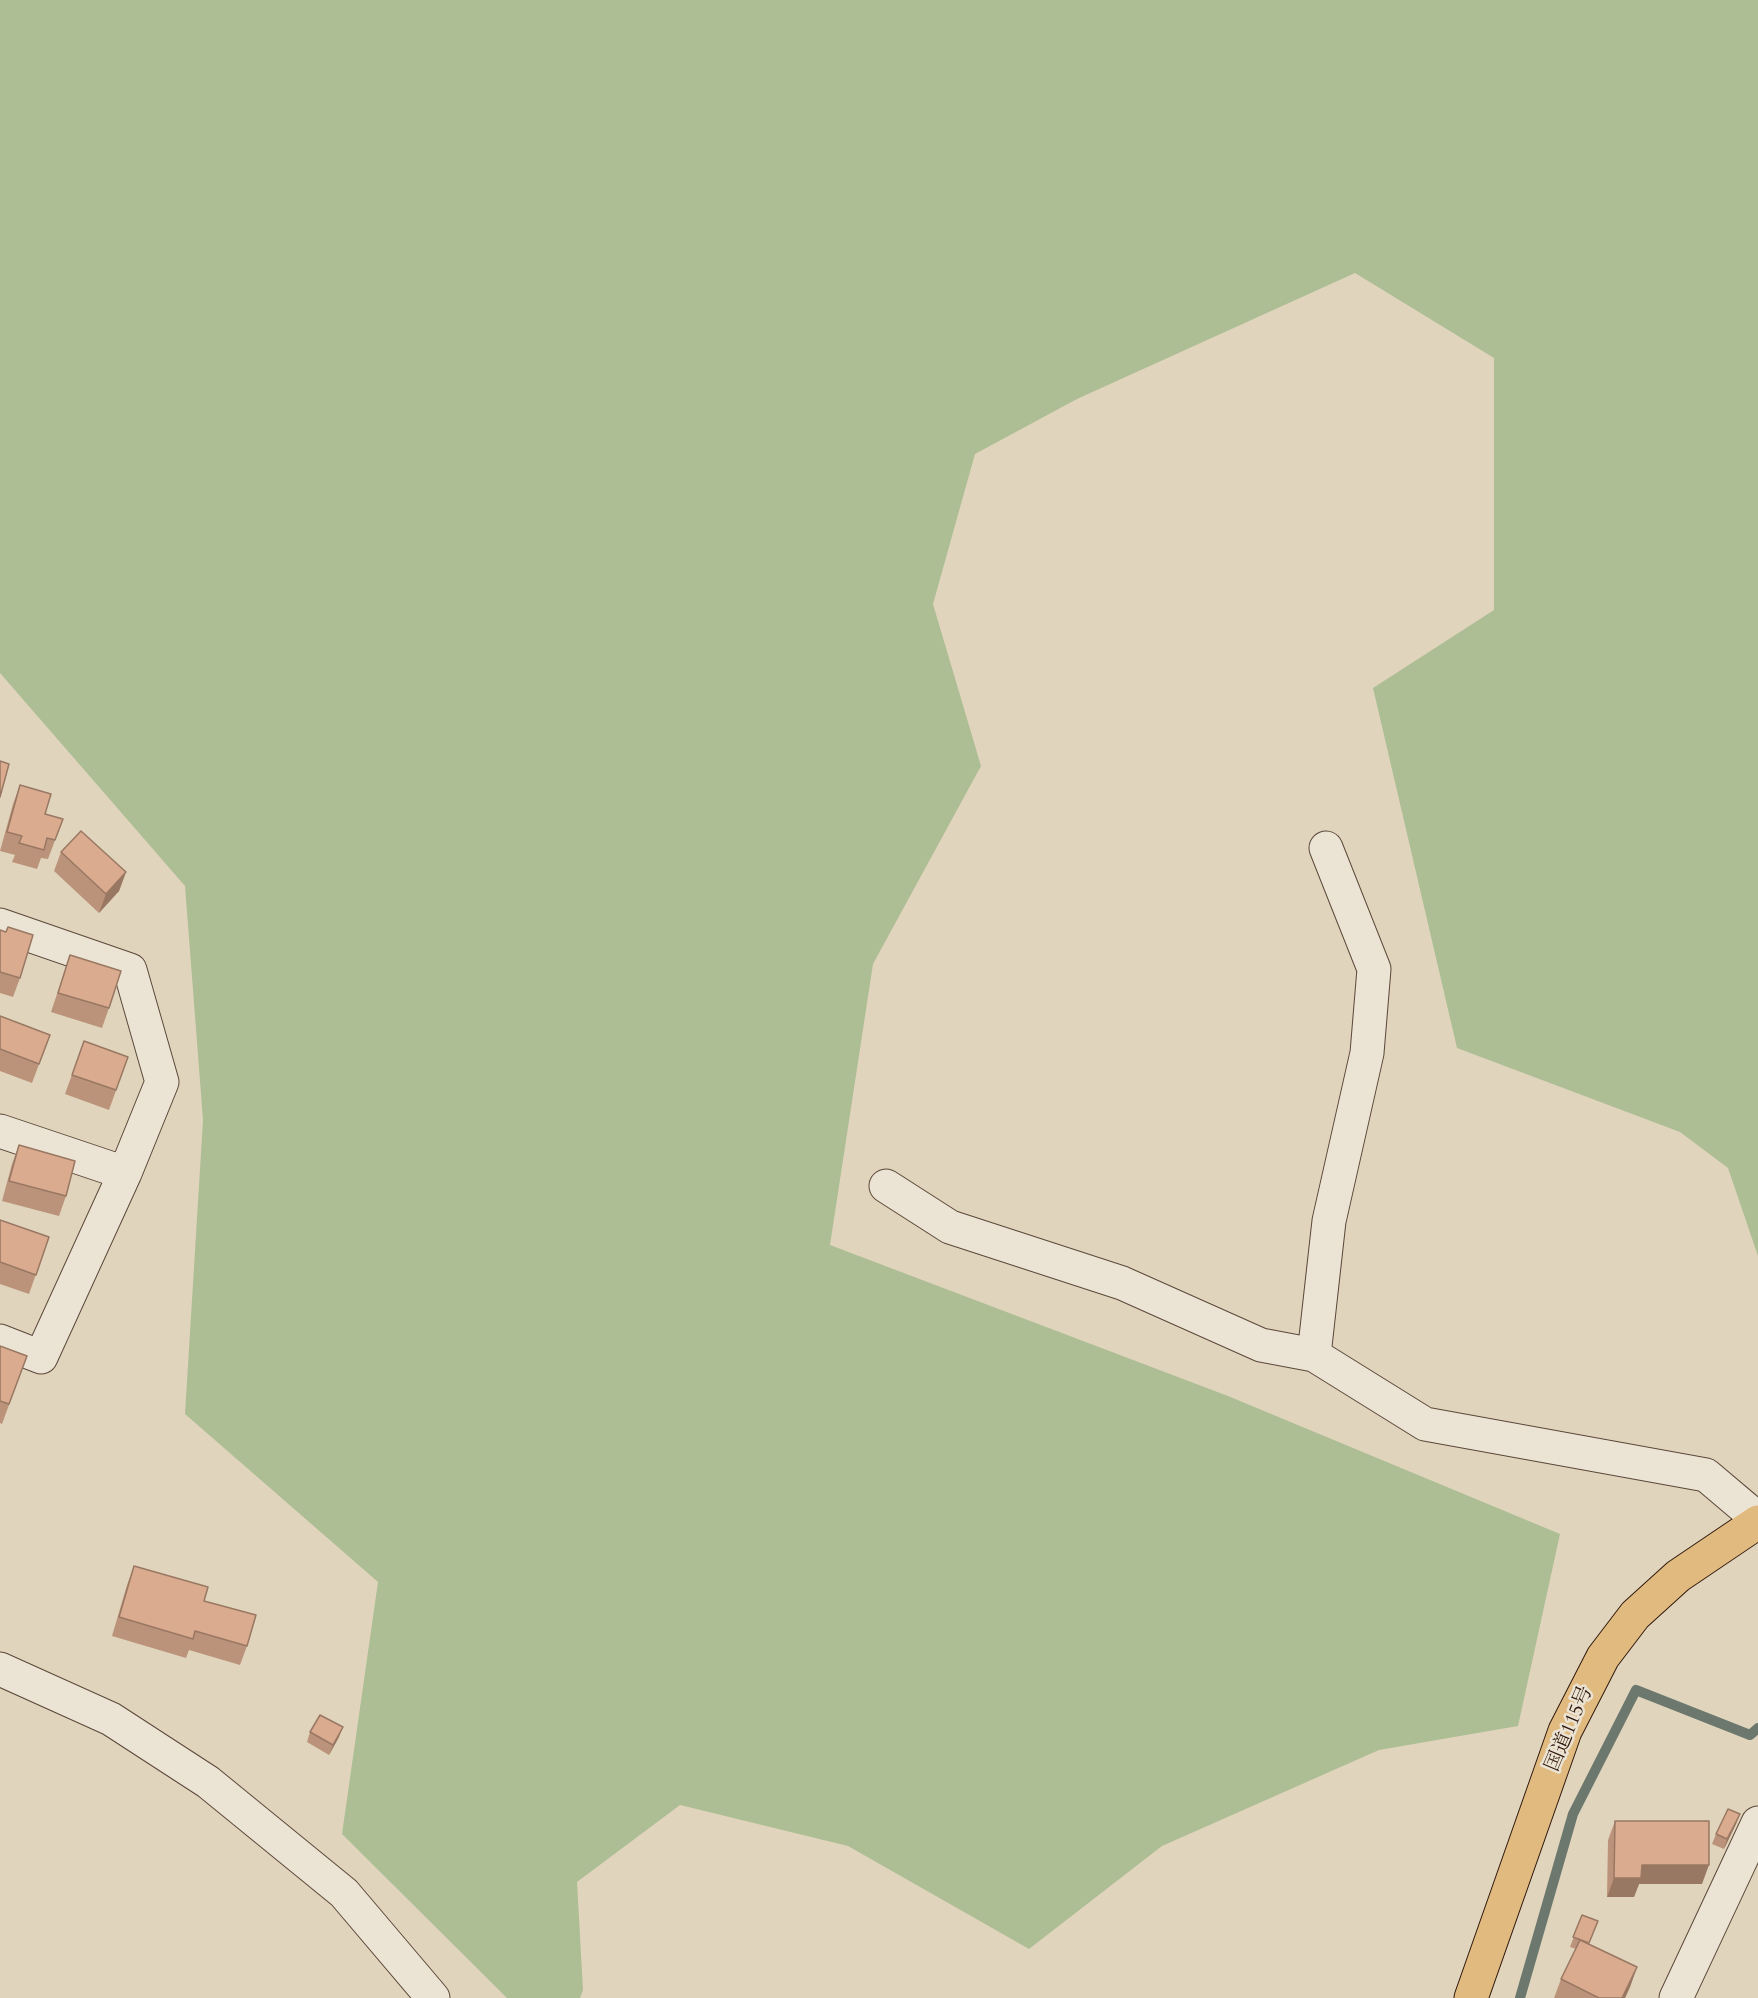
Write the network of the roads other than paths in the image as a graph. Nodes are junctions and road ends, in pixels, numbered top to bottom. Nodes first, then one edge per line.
1 (1326, 848) dead end
2 (0, 926) edge
3 (0, 1131) edge
4 (125, 1173) junction
5 (886, 1186) dead end
6 (0, 1341) edge
7 (1314, 1356) junction
8 (1758, 1520) edge
9 (0, 1669) edge
10 (1758, 1823) edge
11 (433, 1998) edge
12 (1471, 1998) edge
13 (1676, 1998) edge

1 - 7 street
2 - 4 street
3 - 4 street
4 - 6 street
5 - 7 street
7 - 8 street
8 - 12 highway, 国道115号
9 - 11 street
10 - 13 street

